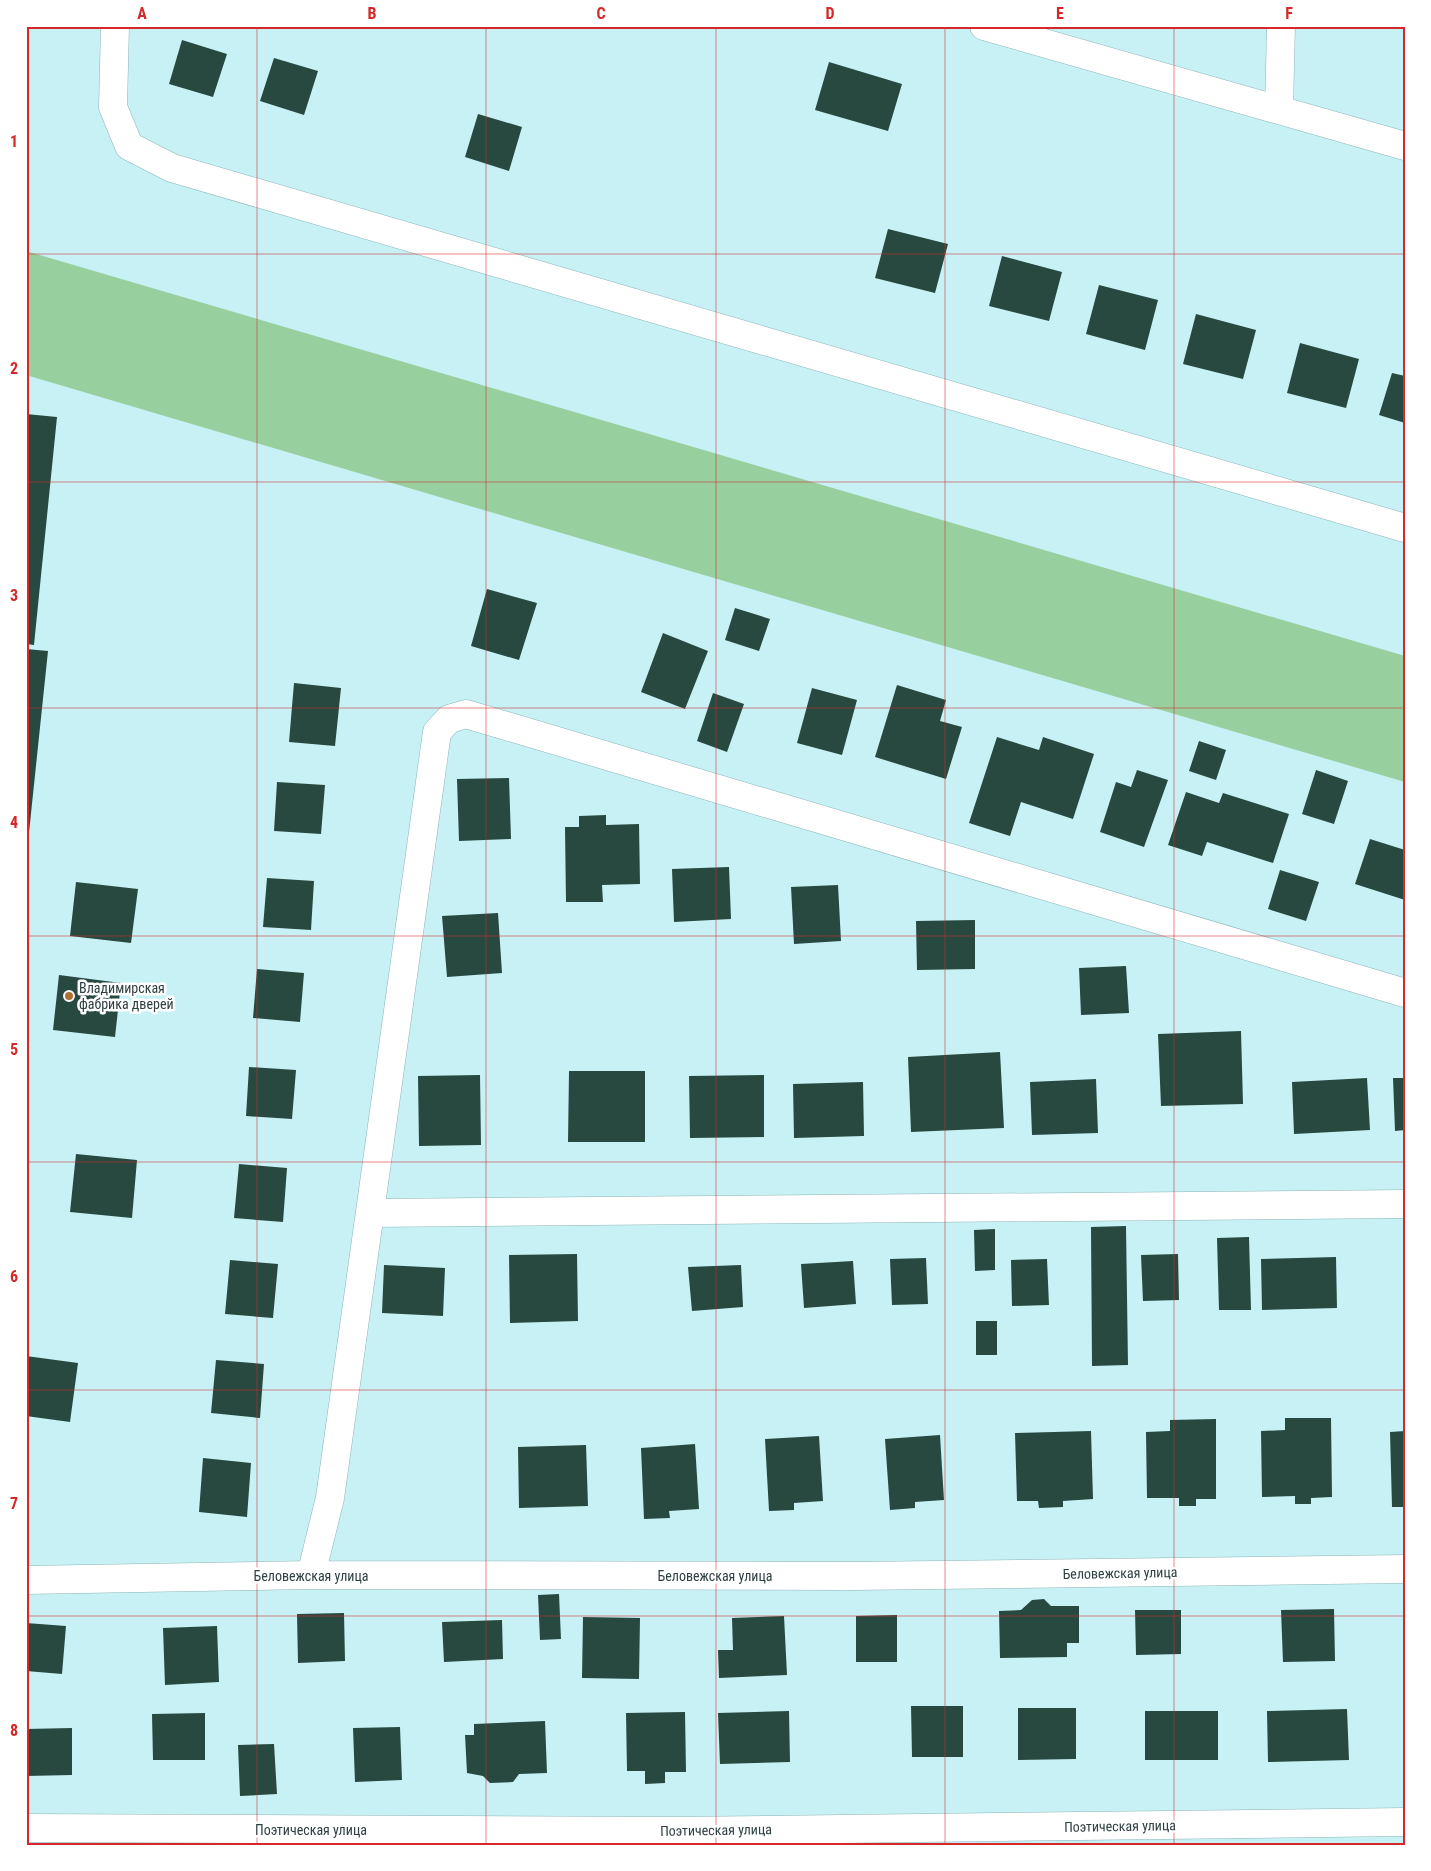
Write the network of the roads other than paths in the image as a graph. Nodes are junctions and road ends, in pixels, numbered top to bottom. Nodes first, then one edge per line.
1 (115, 26) edge
2 (984, 26) edge
3 (1281, 26) edge
4 (1279, 110) junction
5 (1405, 146) edge
6 (1405, 528) edge
7 (1405, 993) edge
8 (1405, 1204) edge
9 (371, 1213) junction
10 (1405, 1569) edge
11 (311, 1575) junction
12 (26, 1580) edge
13 (1405, 1822) edge
14 (26, 1828) edge

1 - 6 street
2 - 4 street
3 - 4 street
4 - 5 street
7 - 9 street
8 - 9 street
9 - 11 street
10 - 11 street, Беловежская улица
11 - 12 street, Беловежская улица
13 - 14 street, Поэтическая улица

